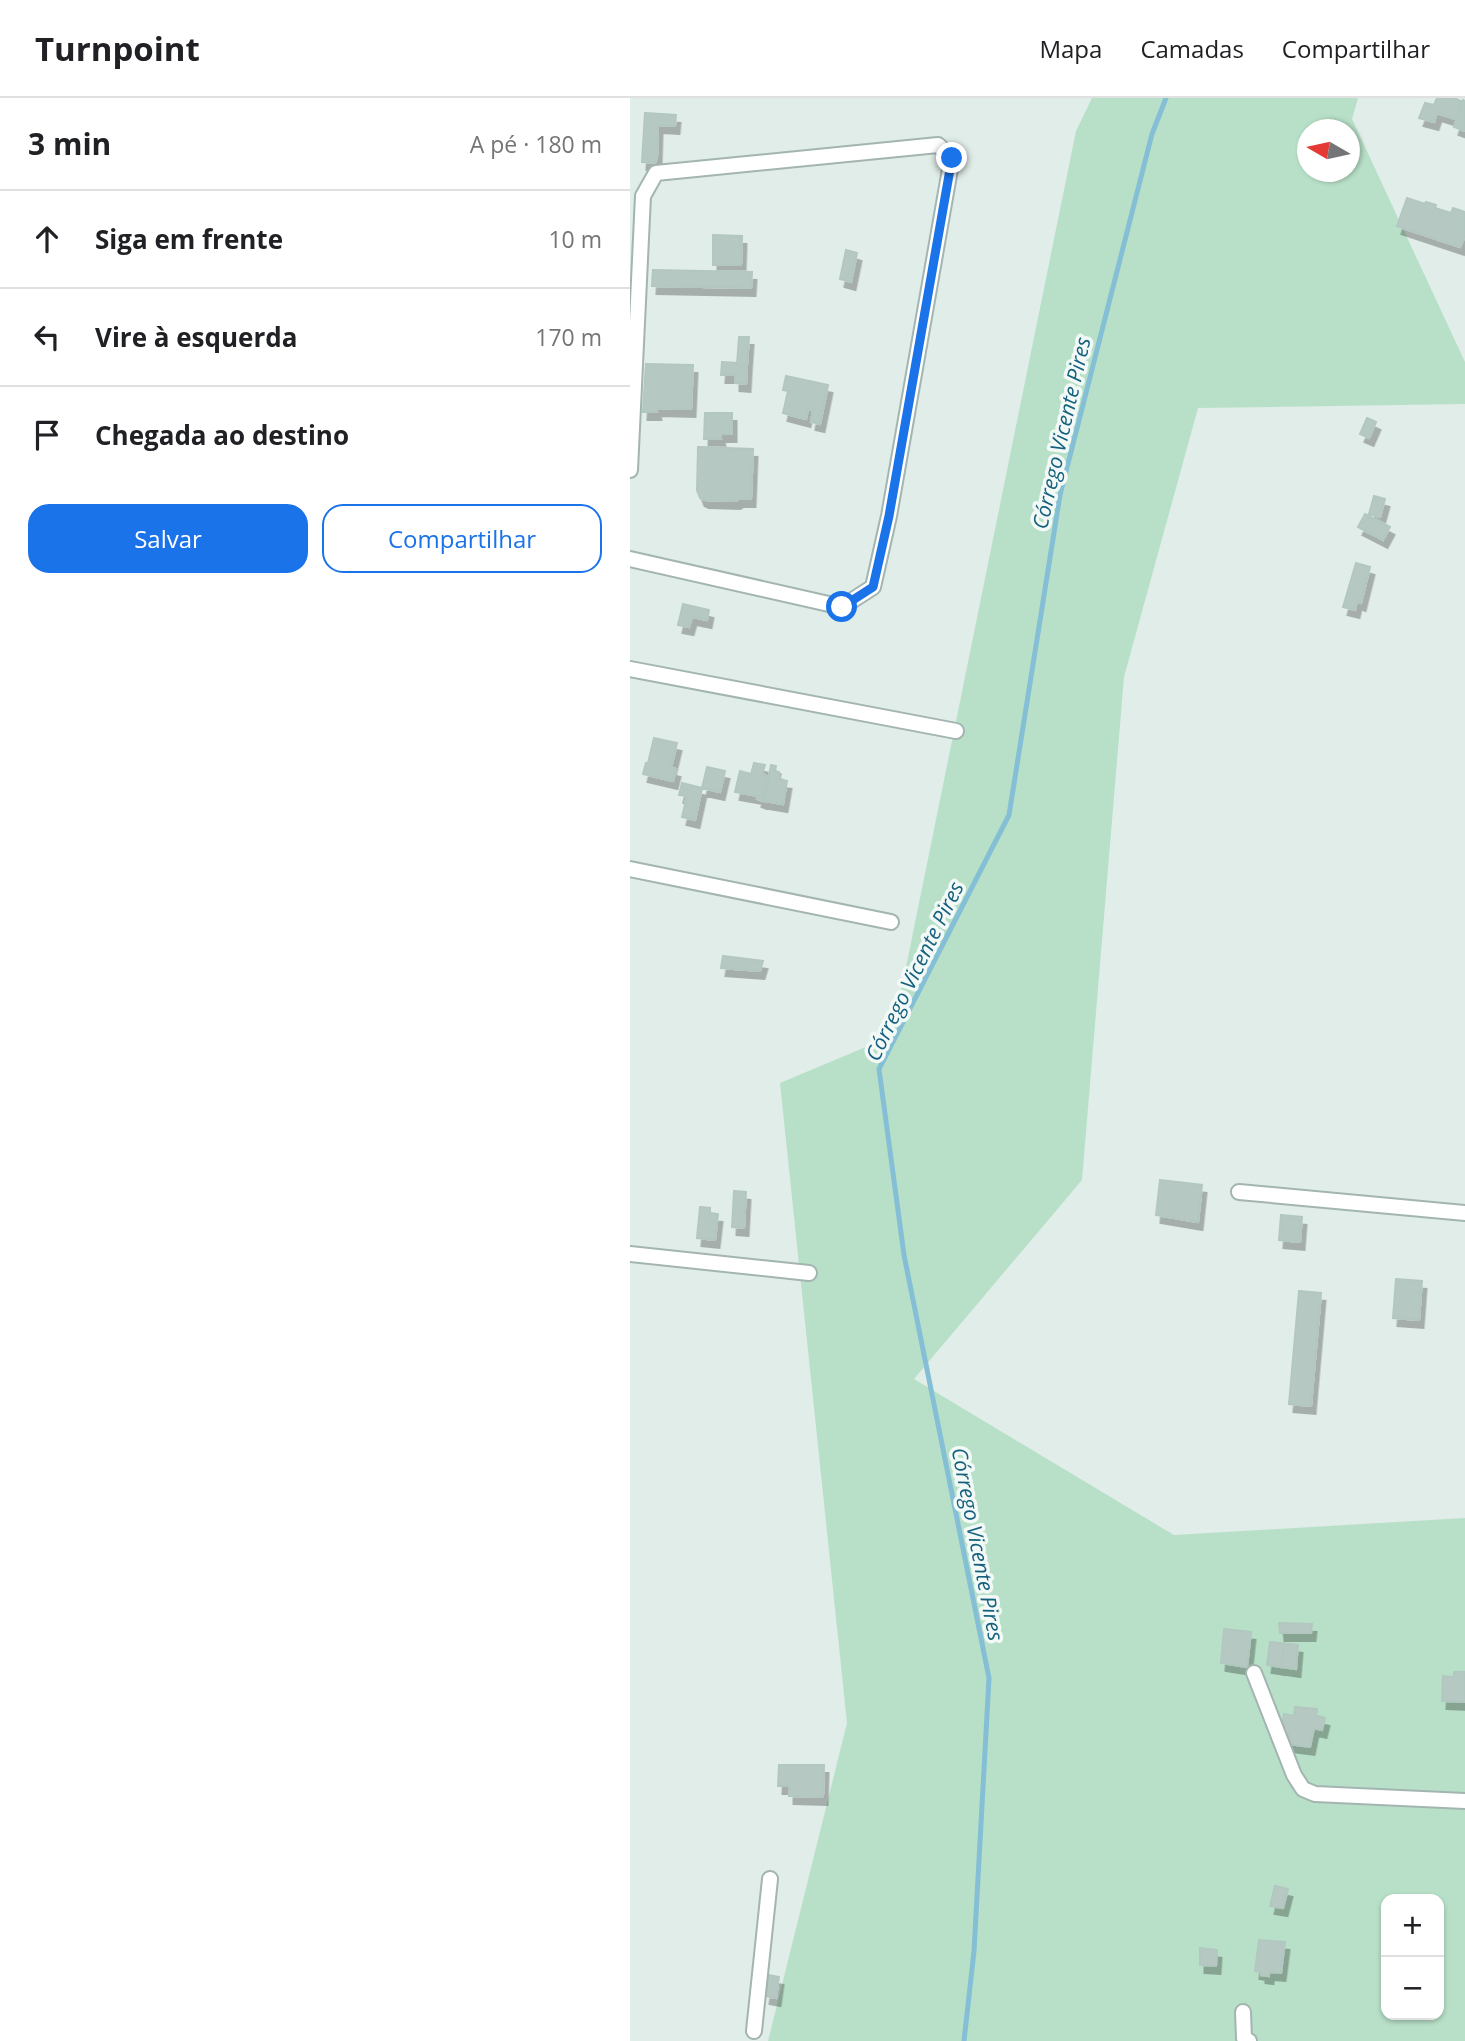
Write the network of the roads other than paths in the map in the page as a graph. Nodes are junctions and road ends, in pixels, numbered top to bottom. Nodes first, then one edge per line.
1 (630, 470) edge
2 (630, 559) edge
3 (630, 669) edge
4 (956, 732) dead end
5 (630, 869) edge
6 (891, 922) dead end
7 (1239, 1192) dead end
8 (1465, 1213) edge
9 (630, 1254) edge
10 (809, 1273) dead end
11 (1254, 1673) dead end
12 (1465, 1801) edge
13 (770, 1879) dead end
14 (1243, 2012) dead end
15 (754, 2031) dead end
16 (1249, 2041) edge

1 - 2 street
3 - 4 street
5 - 6 street
7 - 8 street
9 - 10 street
11 - 12 street
13 - 15 street
14 - 16 street

